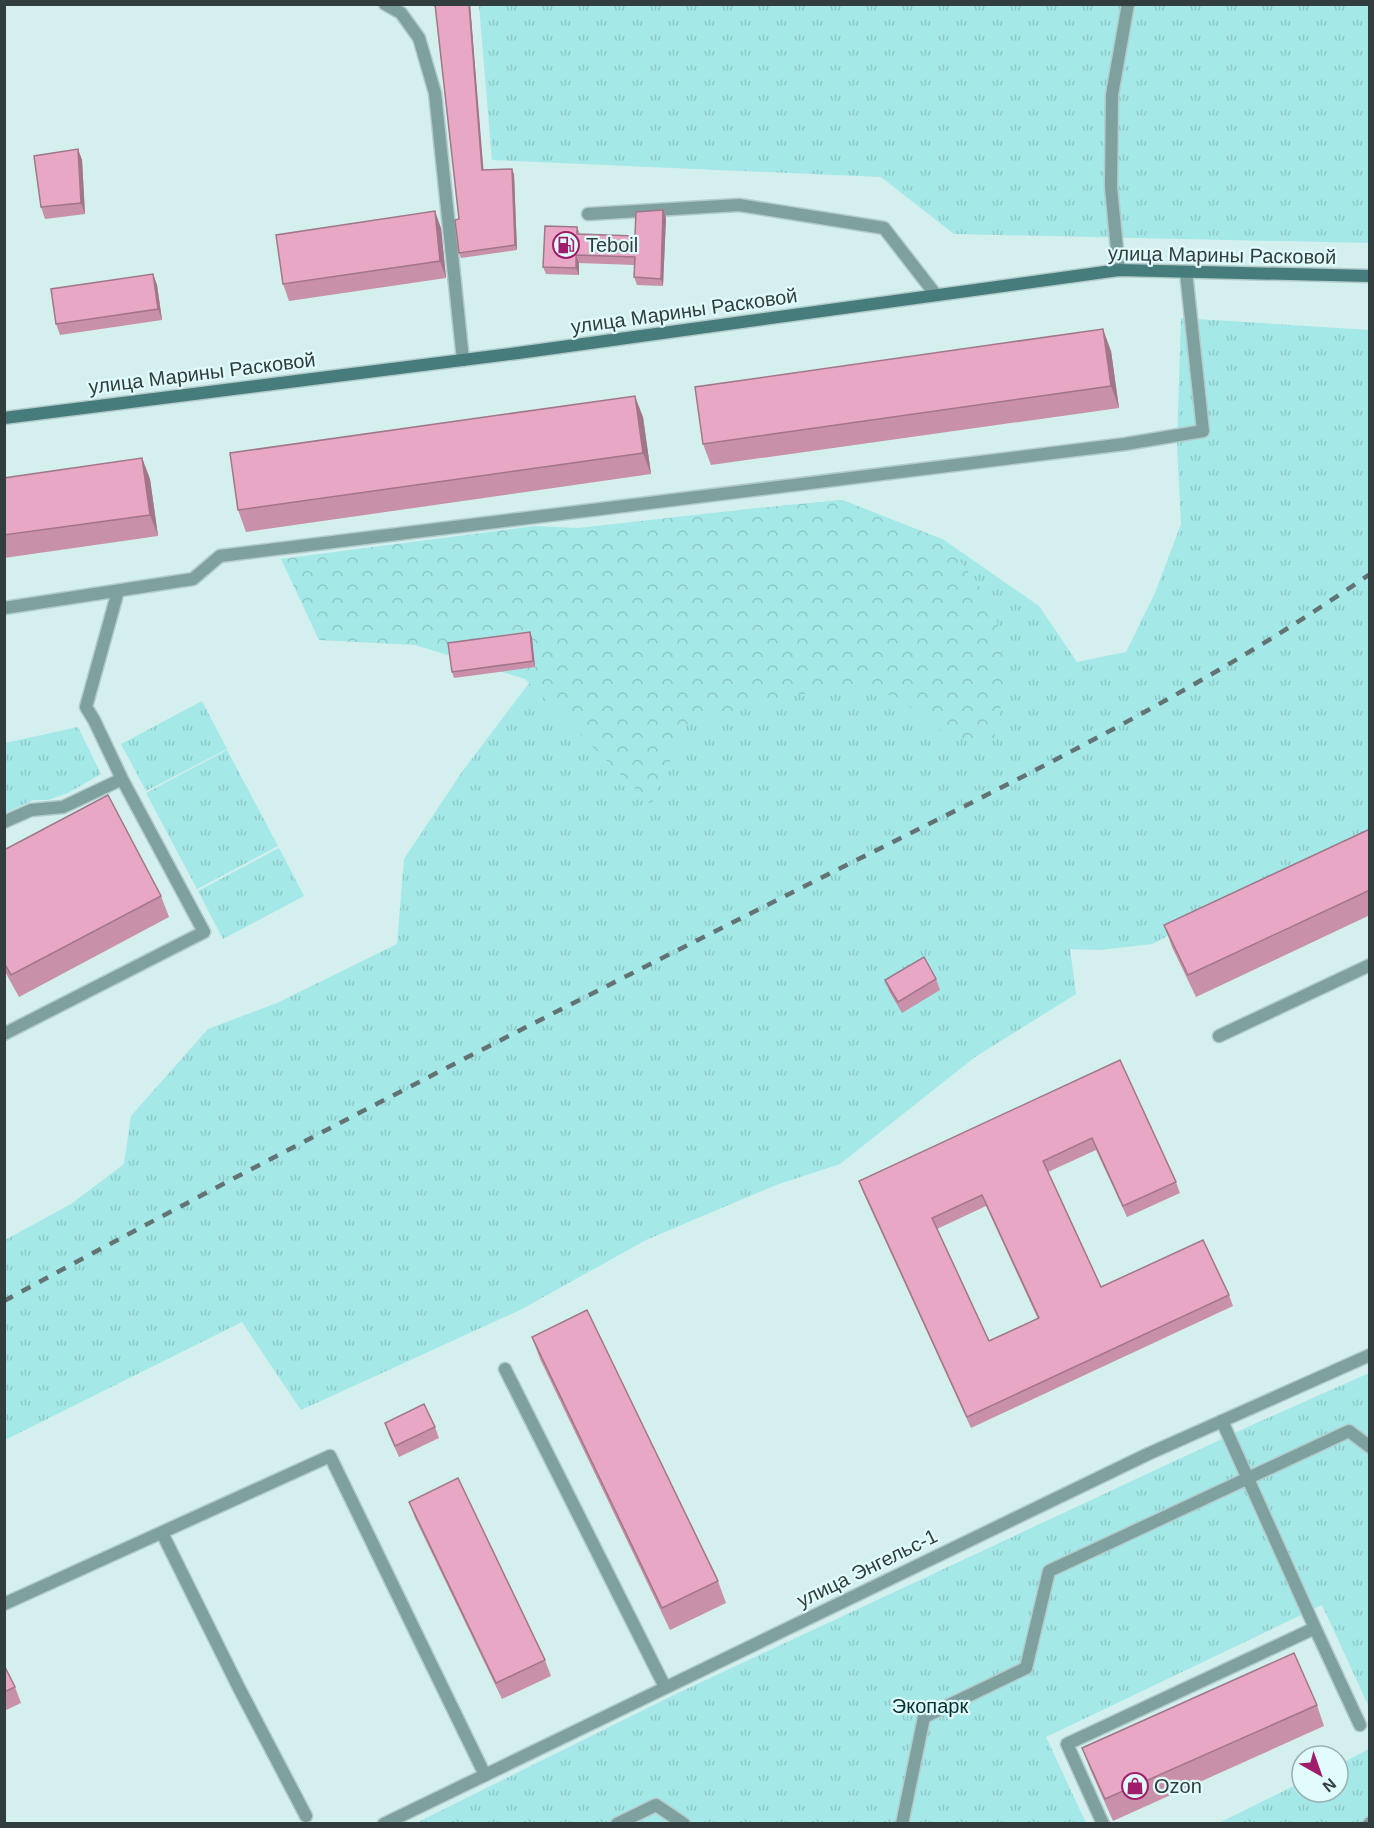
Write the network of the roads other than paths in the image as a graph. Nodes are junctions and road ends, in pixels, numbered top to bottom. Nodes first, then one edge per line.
1 (385, 4) edge
2 (1128, 4) edge
3 (588, 214) dead end
4 (1119, 270) junction
5 (1186, 272) junction
6 (1370, 276) edge
7 (936, 295) junction
8 (463, 360) junction
9 (4, 418) edge
10 (118, 591) junction
11 (4, 608) edge
12 (122, 779) junction
13 (4, 822) edge
14 (1370, 965) edge
15 (4, 1035) edge
16 (1219, 1036) dead end
17 (1370, 1355) edge
18 (505, 1369) dead end
19 (1222, 1421) junction
20 (1370, 1447) edge
21 (1248, 1477) junction
22 (162, 1533) junction
23 (4, 1604) edge
24 (1315, 1628) junction
25 (665, 1686) junction
26 (1360, 1725) dead end
27 (485, 1775) junction
28 (306, 1816) dead end
29 (384, 1824) edge
30 (617, 1824) edge
31 (684, 1824) edge
32 (902, 1824) edge
33 (1103, 1824) edge

1 - 8 street
2 - 4 street
3 - 7 street
4 - 5 main road, улица Марины Расковой
4 - 7 main road, улица Марины Расковой
5 - 6 main road, улица Марины Расковой
5 - 10 street
7 - 8 main road, улица Марины Расковой
8 - 9 main road, улица Марины Расковой
10 - 11 street
10 - 12 street
12 - 13 street
12 - 15 street
14 - 16 street
17 - 19 street, улица Энгельс-1
18 - 25 street
19 - 21 street
19 - 25 street, улица Энгельс-1
20 - 21 street
21 - 24 street
21 - 32 street
22 - 23 street
22 - 27 street
22 - 28 street
24 - 26 street
24 - 33 street
25 - 27 street, улица Энгельс-1
27 - 29 street, улица Энгельс-1
30 - 31 street

